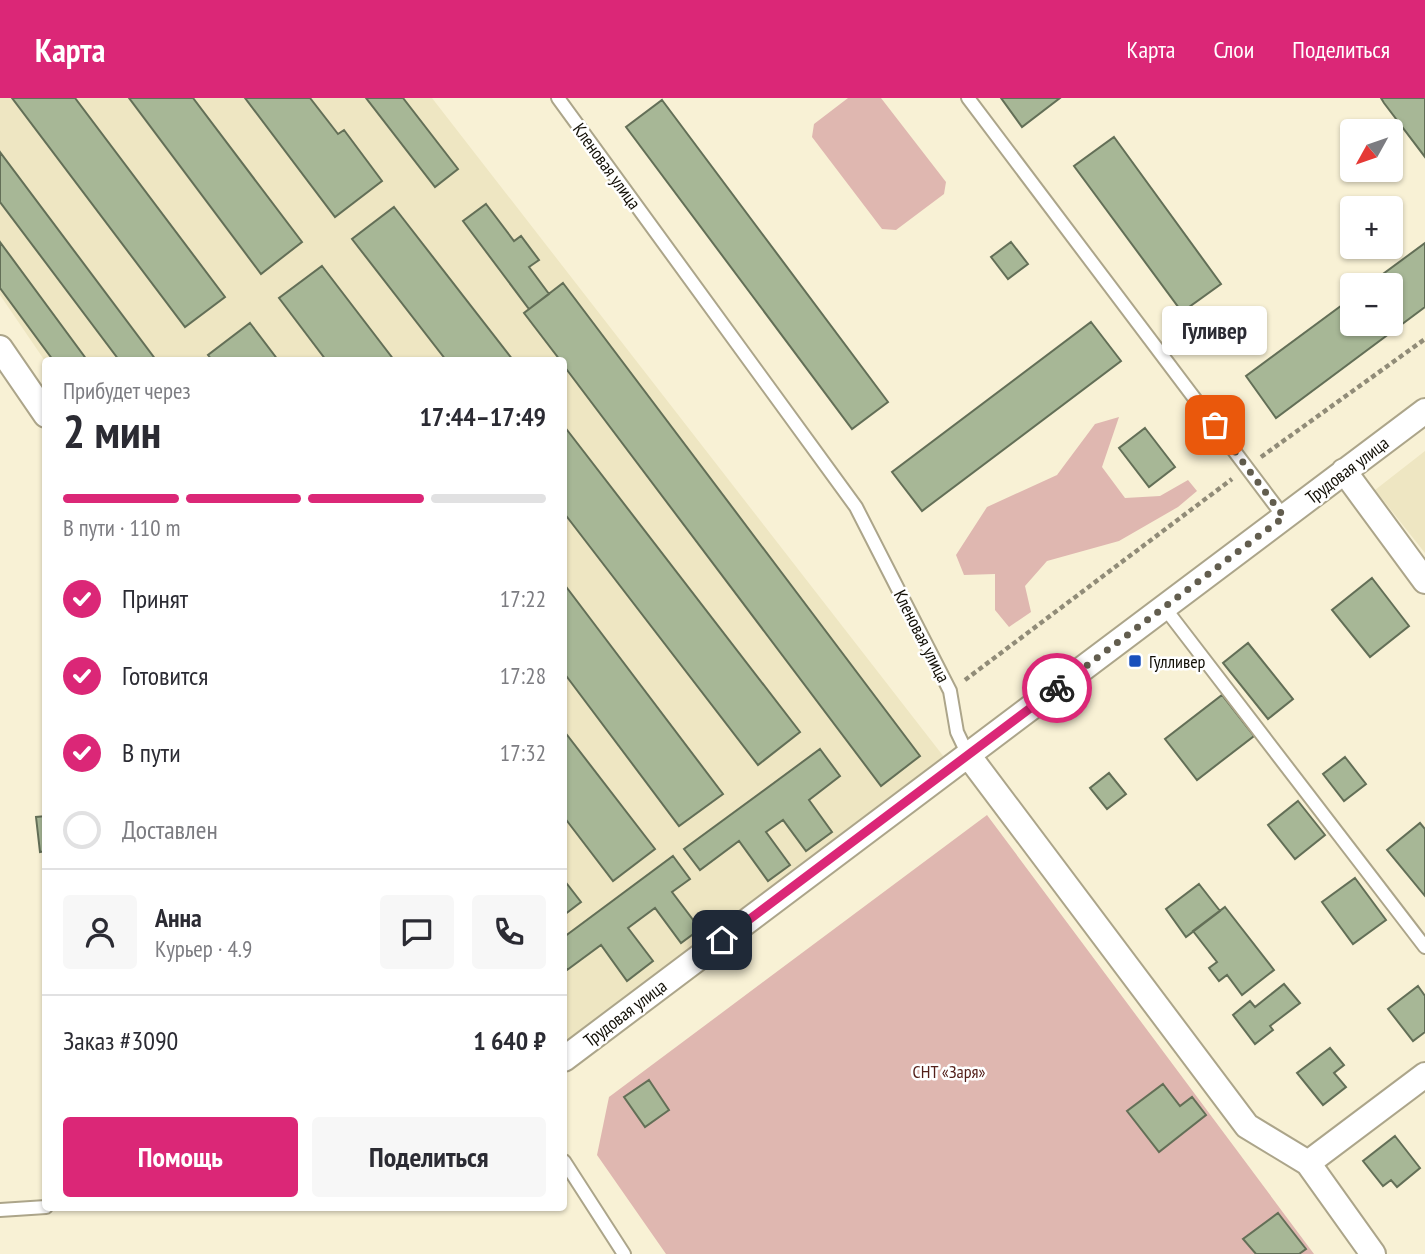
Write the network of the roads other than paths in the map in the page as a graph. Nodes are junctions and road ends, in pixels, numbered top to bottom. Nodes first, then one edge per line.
1 (558, 98) edge
2 (968, 98) edge
3 (0, 348) edge
4 (42, 409) edge
5 (1425, 411) edge
6 (1345, 471) junction
7 (1284, 517) junction
8 (1425, 581) edge
9 (1164, 607) junction
10 (968, 755) junction
11 (1425, 947) edge
12 (567, 1057) edge
13 (1425, 1075) edge
14 (1308, 1163) junction
15 (567, 1166) edge
16 (42, 1207) edge
17 (0, 1210) edge
18 (624, 1254) edge
19 (1373, 1254) edge

1 - 10 lane, Кленовая улица
2 - 7 lane
3 - 4 street
5 - 6 street, Трудовая улица
6 - 7 street, Трудовая улица
6 - 8 street
7 - 9 street, Трудовая улица
9 - 10 street, Трудовая улица
9 - 11 lane
10 - 12 street, Трудовая улица
10 - 14 street, Кленовая улица
13 - 14 street
14 - 19 street, Кленовая улица
15 - 18 lane
16 - 17 lane

